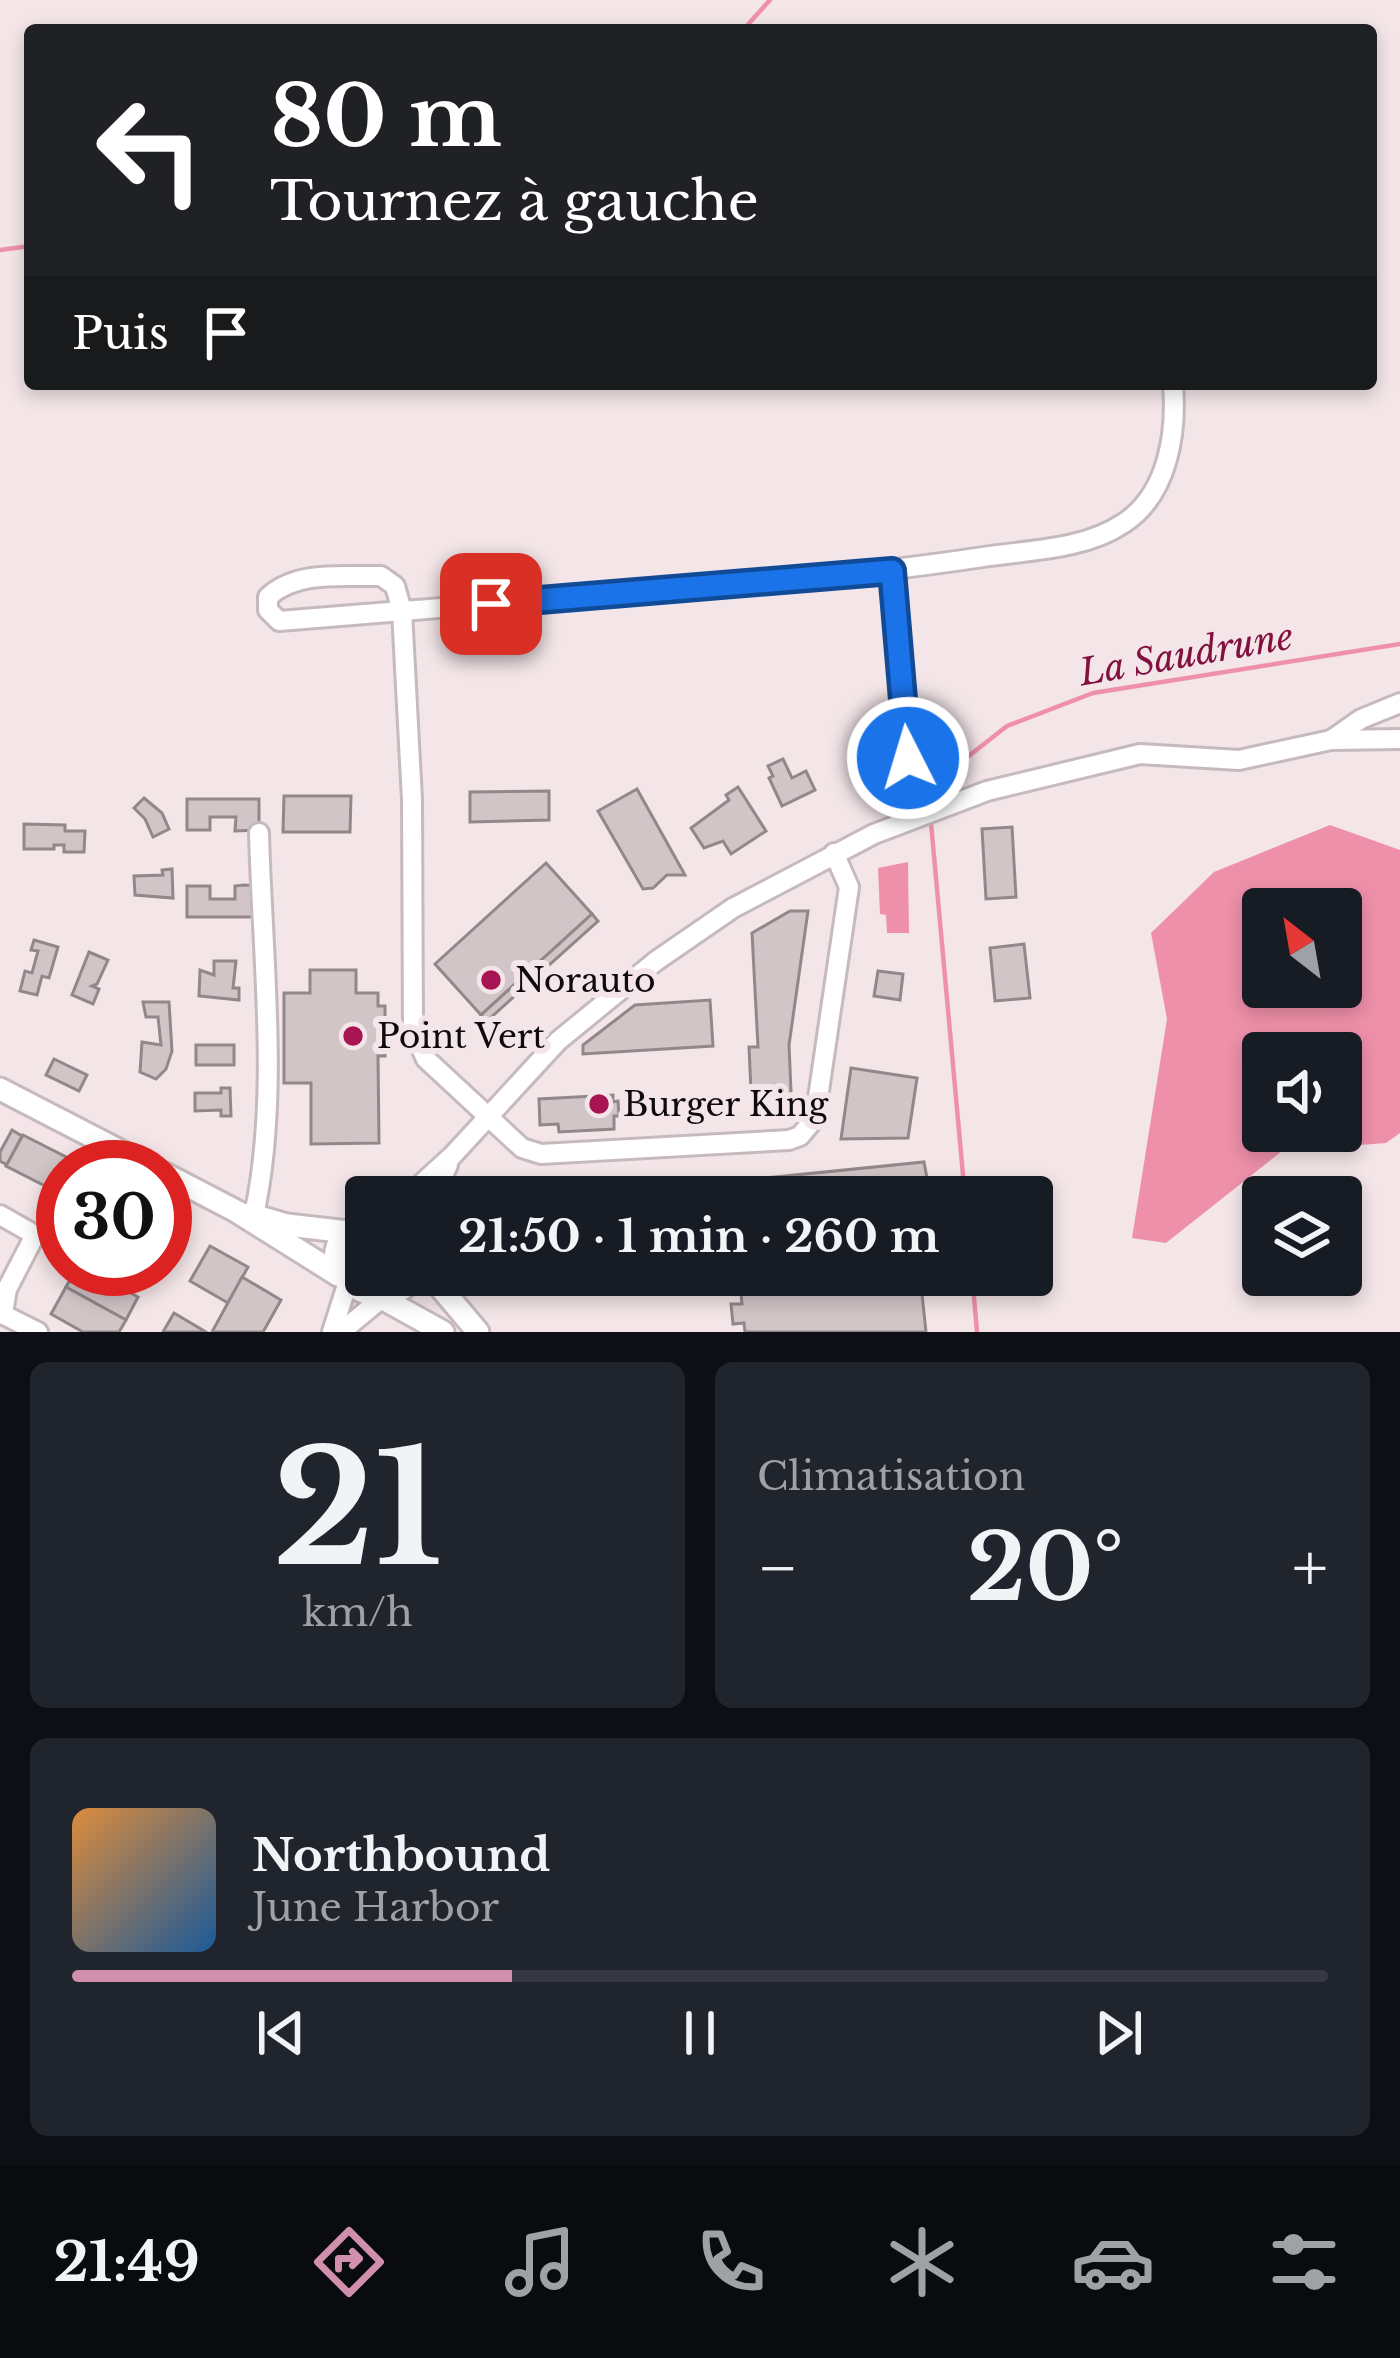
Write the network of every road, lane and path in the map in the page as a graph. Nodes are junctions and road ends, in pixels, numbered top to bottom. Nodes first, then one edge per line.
1 (1173, 390) edge
2 (892, 571) junction
3 (402, 611) junction
4 (1400, 703) edge
5 (1331, 740) junction
6 (1400, 740) edge
7 (913, 787) dead end
8 (259, 833) dead end
9 (834, 854) junction
10 (0, 1090) edge
11 (488, 1118) junction
12 (99, 1140) edge
13 (453, 1155) junction
14 (430, 1176) edge
15 (443, 1176) edge
16 (192, 1187) edge
17 (245, 1213) junction
18 (0, 1215) edge
19 (345, 1227) edge
20 (345, 1240) edge
21 (342, 1282) junction
22 (393, 1296) edge
23 (448, 1296) edge
24 (382, 1302) junction
25 (2, 1313) edge
26 (38, 1332) edge
27 (332, 1332) edge
28 (341, 1332) edge
29 (443, 1332) edge
30 (478, 1332) edge

1 - 2 street
2 - 3 street
2 - 7 street
3 - 3 street
3 - 11 street
4 - 5 street
5 - 6 street
5 - 9 street
8 - 17 street
9 - 11 street
9 - 11 street
10 - 12 main road
11 - 13 street
13 - 14 street
13 - 15 street
16 - 17 main road
17 - 19 main road
17 - 21 main road
18 - 25 street
20 - 21 main road
21 - 24 main road
21 - 27 street
22 - 24 main road
23 - 30 main road
24 - 28 street
24 - 29 main road
25 - 26 street

